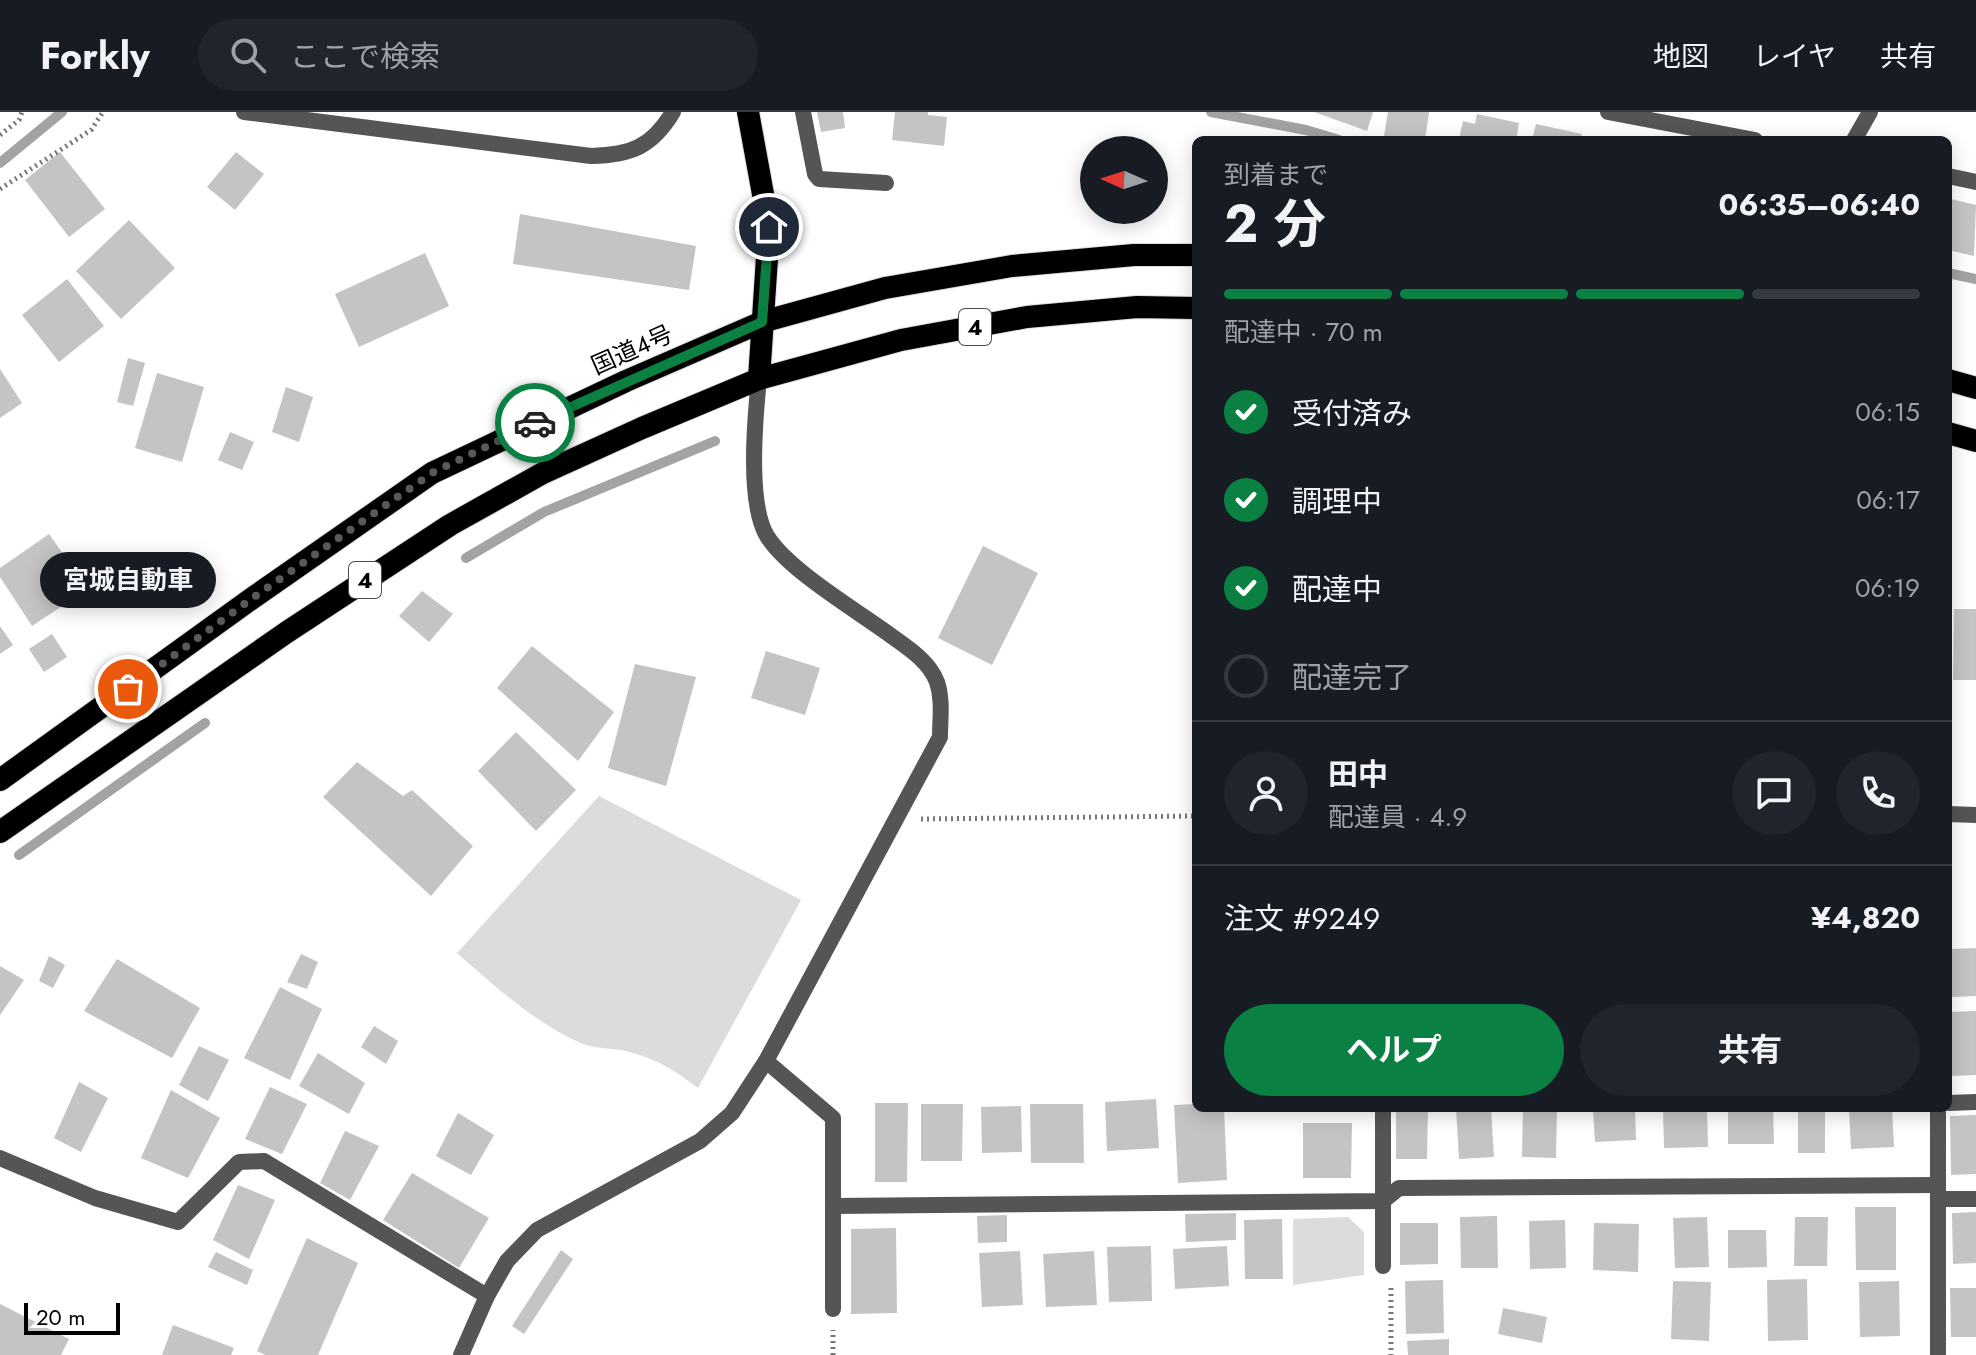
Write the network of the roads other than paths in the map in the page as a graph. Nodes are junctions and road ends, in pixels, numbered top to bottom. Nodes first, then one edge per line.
1 (244, 112) edge
2 (673, 112) edge
3 (748, 112) edge
4 (803, 112) edge
5 (1608, 112) edge
6 (1870, 112) edge
7 (1660, 117) edge
8 (1738, 136) edge
9 (1856, 136) edge
10 (1952, 177) edge
11 (1976, 182) edge
12 (886, 183) dead end
13 (1192, 255) edge
14 (1192, 308) edge
15 (762, 322) junction
16 (759, 379) junction
17 (1952, 381) edge
18 (1976, 388) edge
19 (1952, 434) edge
20 (1976, 441) edge
21 (0, 780) edge
22 (1952, 814) edge
23 (1976, 815) edge
24 (0, 832) edge
25 (766, 1061) junction
26 (1976, 1102) edge
27 (1952, 1103) edge
28 (1383, 1112) edge
29 (1938, 1112) edge
30 (0, 1158) edge
31 (1938, 1192) junction
32 (1976, 1199) edge
33 (1383, 1201) junction
34 (834, 1206) junction
35 (1383, 1266) road end
36 (487, 1296) junction
37 (833, 1309) dead end
38 (461, 1355) edge
39 (1938, 1355) edge

1 - 2 street
3 - 15 highway
4 - 12 street
5 - 7 street
6 - 9 street
7 - 8 street
10 - 11 street
13 - 15 highway, 国道4号 / 4
14 - 16 highway, 4
15 - 16 highway
15 - 21 highway, 国道4号 / 4
16 - 24 highway, 4
16 - 25 street
17 - 18 highway
19 - 20 highway
22 - 23 street
25 - 34 street
25 - 36 street
26 - 27 street
28 - 33 street
29 - 31 street
30 - 36 street
31 - 32 street
31 - 33 street
31 - 39 street
33 - 34 street
33 - 35 street
34 - 37 street
36 - 38 street

